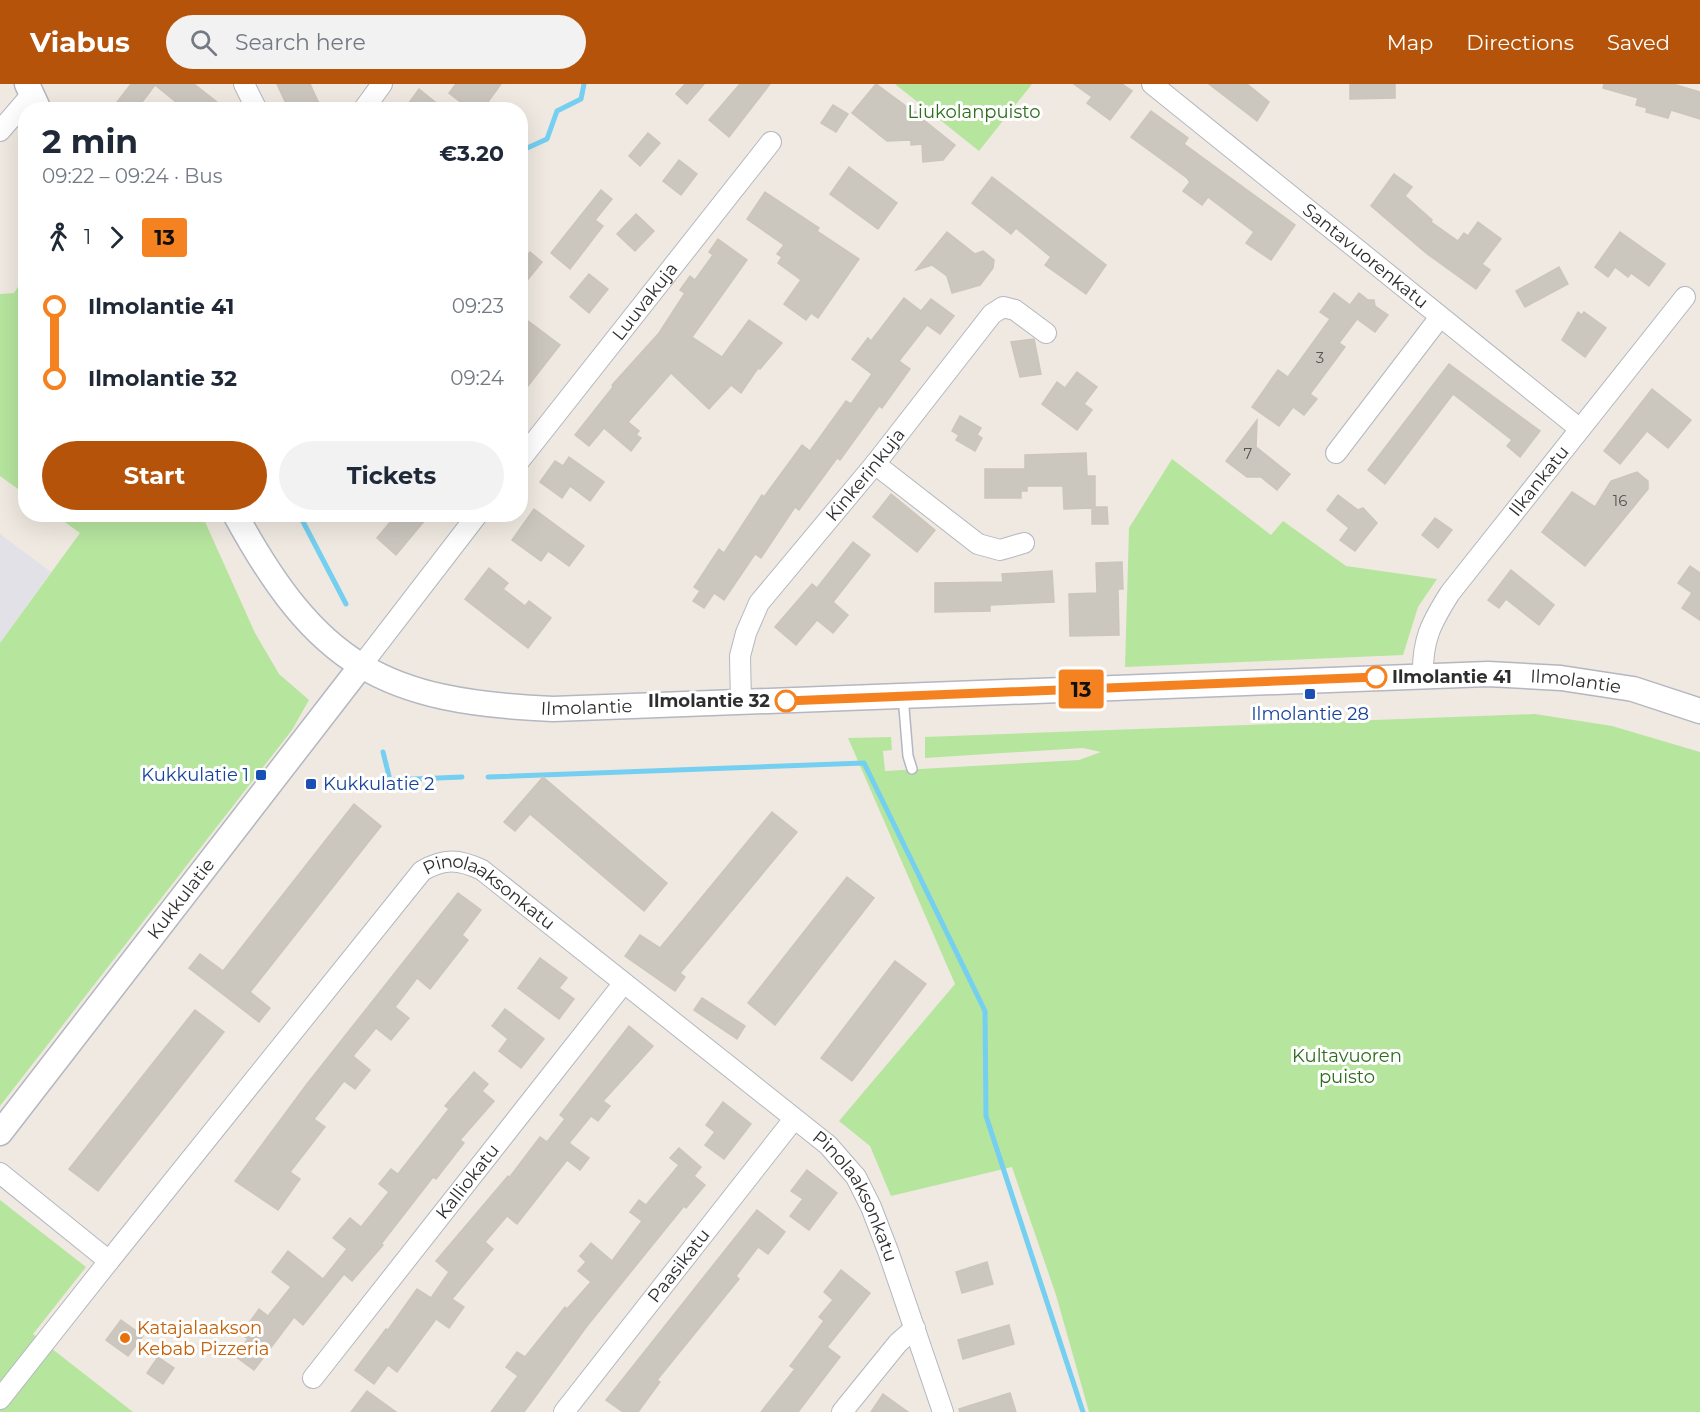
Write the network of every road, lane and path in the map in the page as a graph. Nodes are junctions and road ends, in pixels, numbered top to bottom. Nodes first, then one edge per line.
1 (244, 84) edge
2 (382, 84) edge
3 (1152, 84) edge
4 (253, 102) edge
5 (369, 102) edge
6 (18, 111) edge
7 (0, 130) edge
8 (771, 142) dead end
9 (1685, 297) dead end
10 (1440, 316) junction
11 (1046, 333) dead end
12 (1580, 429) junction
13 (528, 450) edge
14 (1336, 453) dead end
15 (875, 464) junction
16 (239, 522) edge
17 (472, 522) edge
18 (1024, 543) dead end
19 (361, 666) junction
20 (1423, 676) junction
21 (903, 696) junction
22 (741, 703) junction
23 (1700, 711) edge
24 (912, 769) dead end
25 (623, 984) junction
26 (794, 1119) junction
27 (0, 1133) edge
28 (0, 1173) edge
29 (109, 1261) junction
30 (915, 1328) junction
31 (313, 1378) dead end
32 (0, 1399) edge
33 (564, 1412) edge
34 (842, 1412) edge
35 (943, 1412) edge

1 - 4 street
2 - 5 street
3 - 10 street, Santavuorenkatu
6 - 7 street
8 - 13 street, Luuvakuja
9 - 12 street, Ilkankatu
10 - 12 street, Santavuorenkatu
10 - 14 street
11 - 15 street, Kinkerinkuja
12 - 20 street, Ilkankatu
15 - 18 street
15 - 22 street, Kinkerinkuja
16 - 19 street, Ilmolantie
17 - 19 street
19 - 22 street, Ilmolantie
19 - 27 street, Kukkulatie
20 - 21 street, Ilmolantie
20 - 23 street, Ilmolantie
21 - 22 street, Ilmolantie
21 - 24 lane
25 - 26 street, Pinolaaksonkatu
25 - 29 street, Pinolaaksonkatu
25 - 31 street, Kalliokatu
26 - 30 street, Pinolaaksonkatu
26 - 33 street, Paasikatu
28 - 29 street
29 - 32 street, Pinolaaksonkatu
30 - 34 street
30 - 35 street, Pinolaaksonkatu

